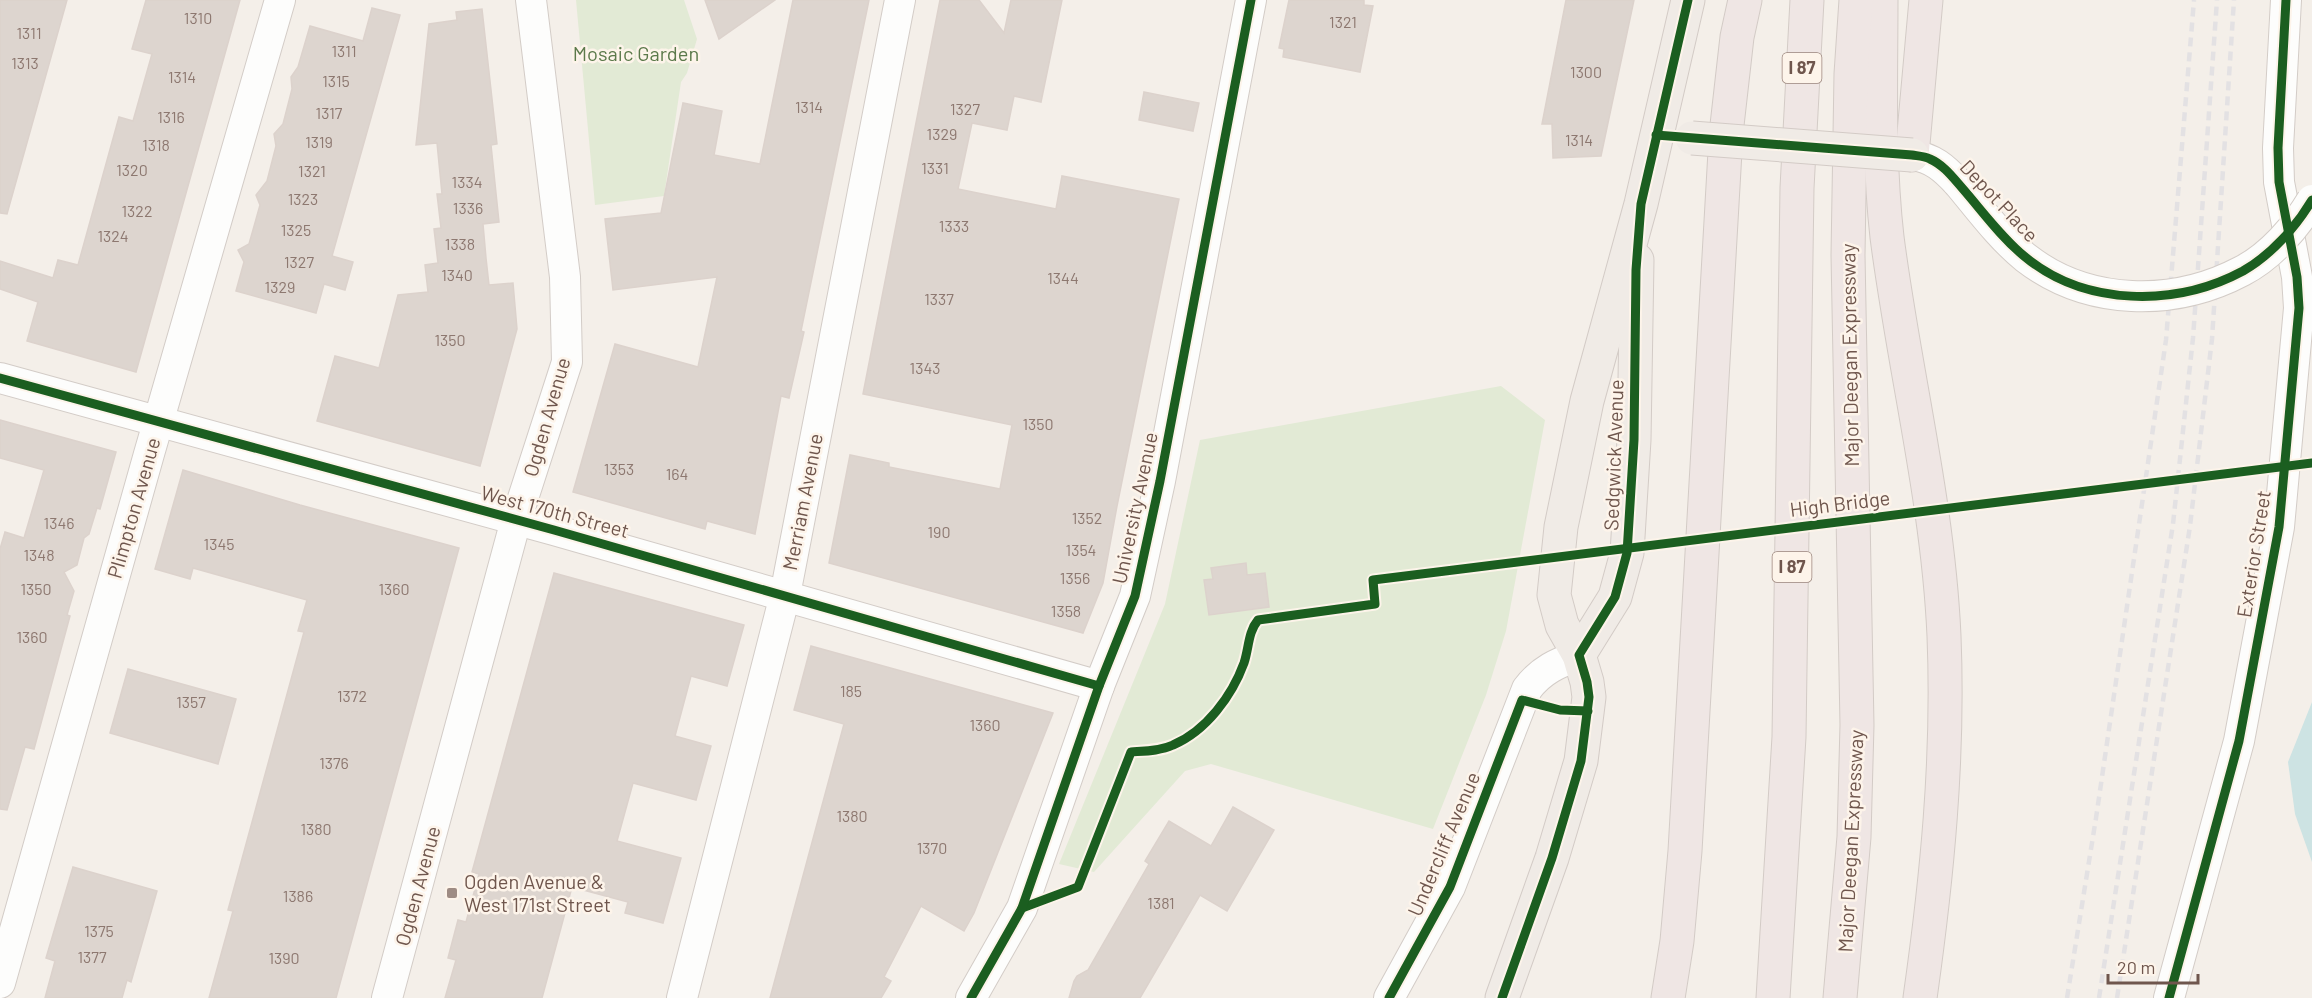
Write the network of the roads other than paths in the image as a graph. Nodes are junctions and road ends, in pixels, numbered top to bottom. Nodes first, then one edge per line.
1 (280, 0) edge
2 (531, 0) edge
3 (900, 0) edge
4 (1251, 0) edge
5 (1688, 0) edge
6 (1745, 0) edge
7 (1807, 0) edge
8 (1856, 0) edge
9 (1881, 0) edge
10 (1926, 0) edge
11 (2286, 0) edge
12 (1656, 135) junction
13 (1912, 155) junction
14 (2312, 200) edge
15 (1641, 204) junction
16 (0, 378) edge
17 (158, 422) junction
18 (516, 520) junction
19 (785, 595) junction
20 (1580, 656) junction
21 (1099, 686) junction
22 (0, 983) edge
23 (1668, 994) edge
24 (387, 998) edge
25 (682, 998) edge
26 (971, 998) edge
27 (1389, 998) edge
28 (1502, 998) edge
29 (1773, 998) edge
30 (1840, 998) edge
31 (1920, 998) edge
32 (2169, 998) edge

1 - 17 street, Plimpton Avenue
2 - 18 street, Ogden Avenue
3 - 19 street, Merriam Avenue
4 - 21 street, University Avenue
5 - 12 main road, Sedgwick Avenue
6 - 23 highway
7 - 29 highway, I 87
8 - 30 highway, Major Deegan Expressway / I 87
9 - 31 highway
10 - 13 highway
11 - 32 street, Exterior Street
12 - 13 main road, Depot Place, bridge
12 - 15 main road, Sedgwick Avenue
13 - 14 street, Depot Place, bridge
15 - 20 main road, Sedgwick Avenue
15 - 20 main road, Sedgwick Avenue
16 - 17 street, West 170th Street
17 - 18 street, West 170th Street
17 - 22 street, Plimpton Avenue
18 - 19 street, West 170th Street
18 - 24 street, Ogden Avenue
19 - 21 street, West 170th Street
19 - 25 street, Merriam Avenue
20 - 27 street, Undercliff Avenue
20 - 28 main road, Sedgwick Avenue
21 - 26 street, University Avenue

